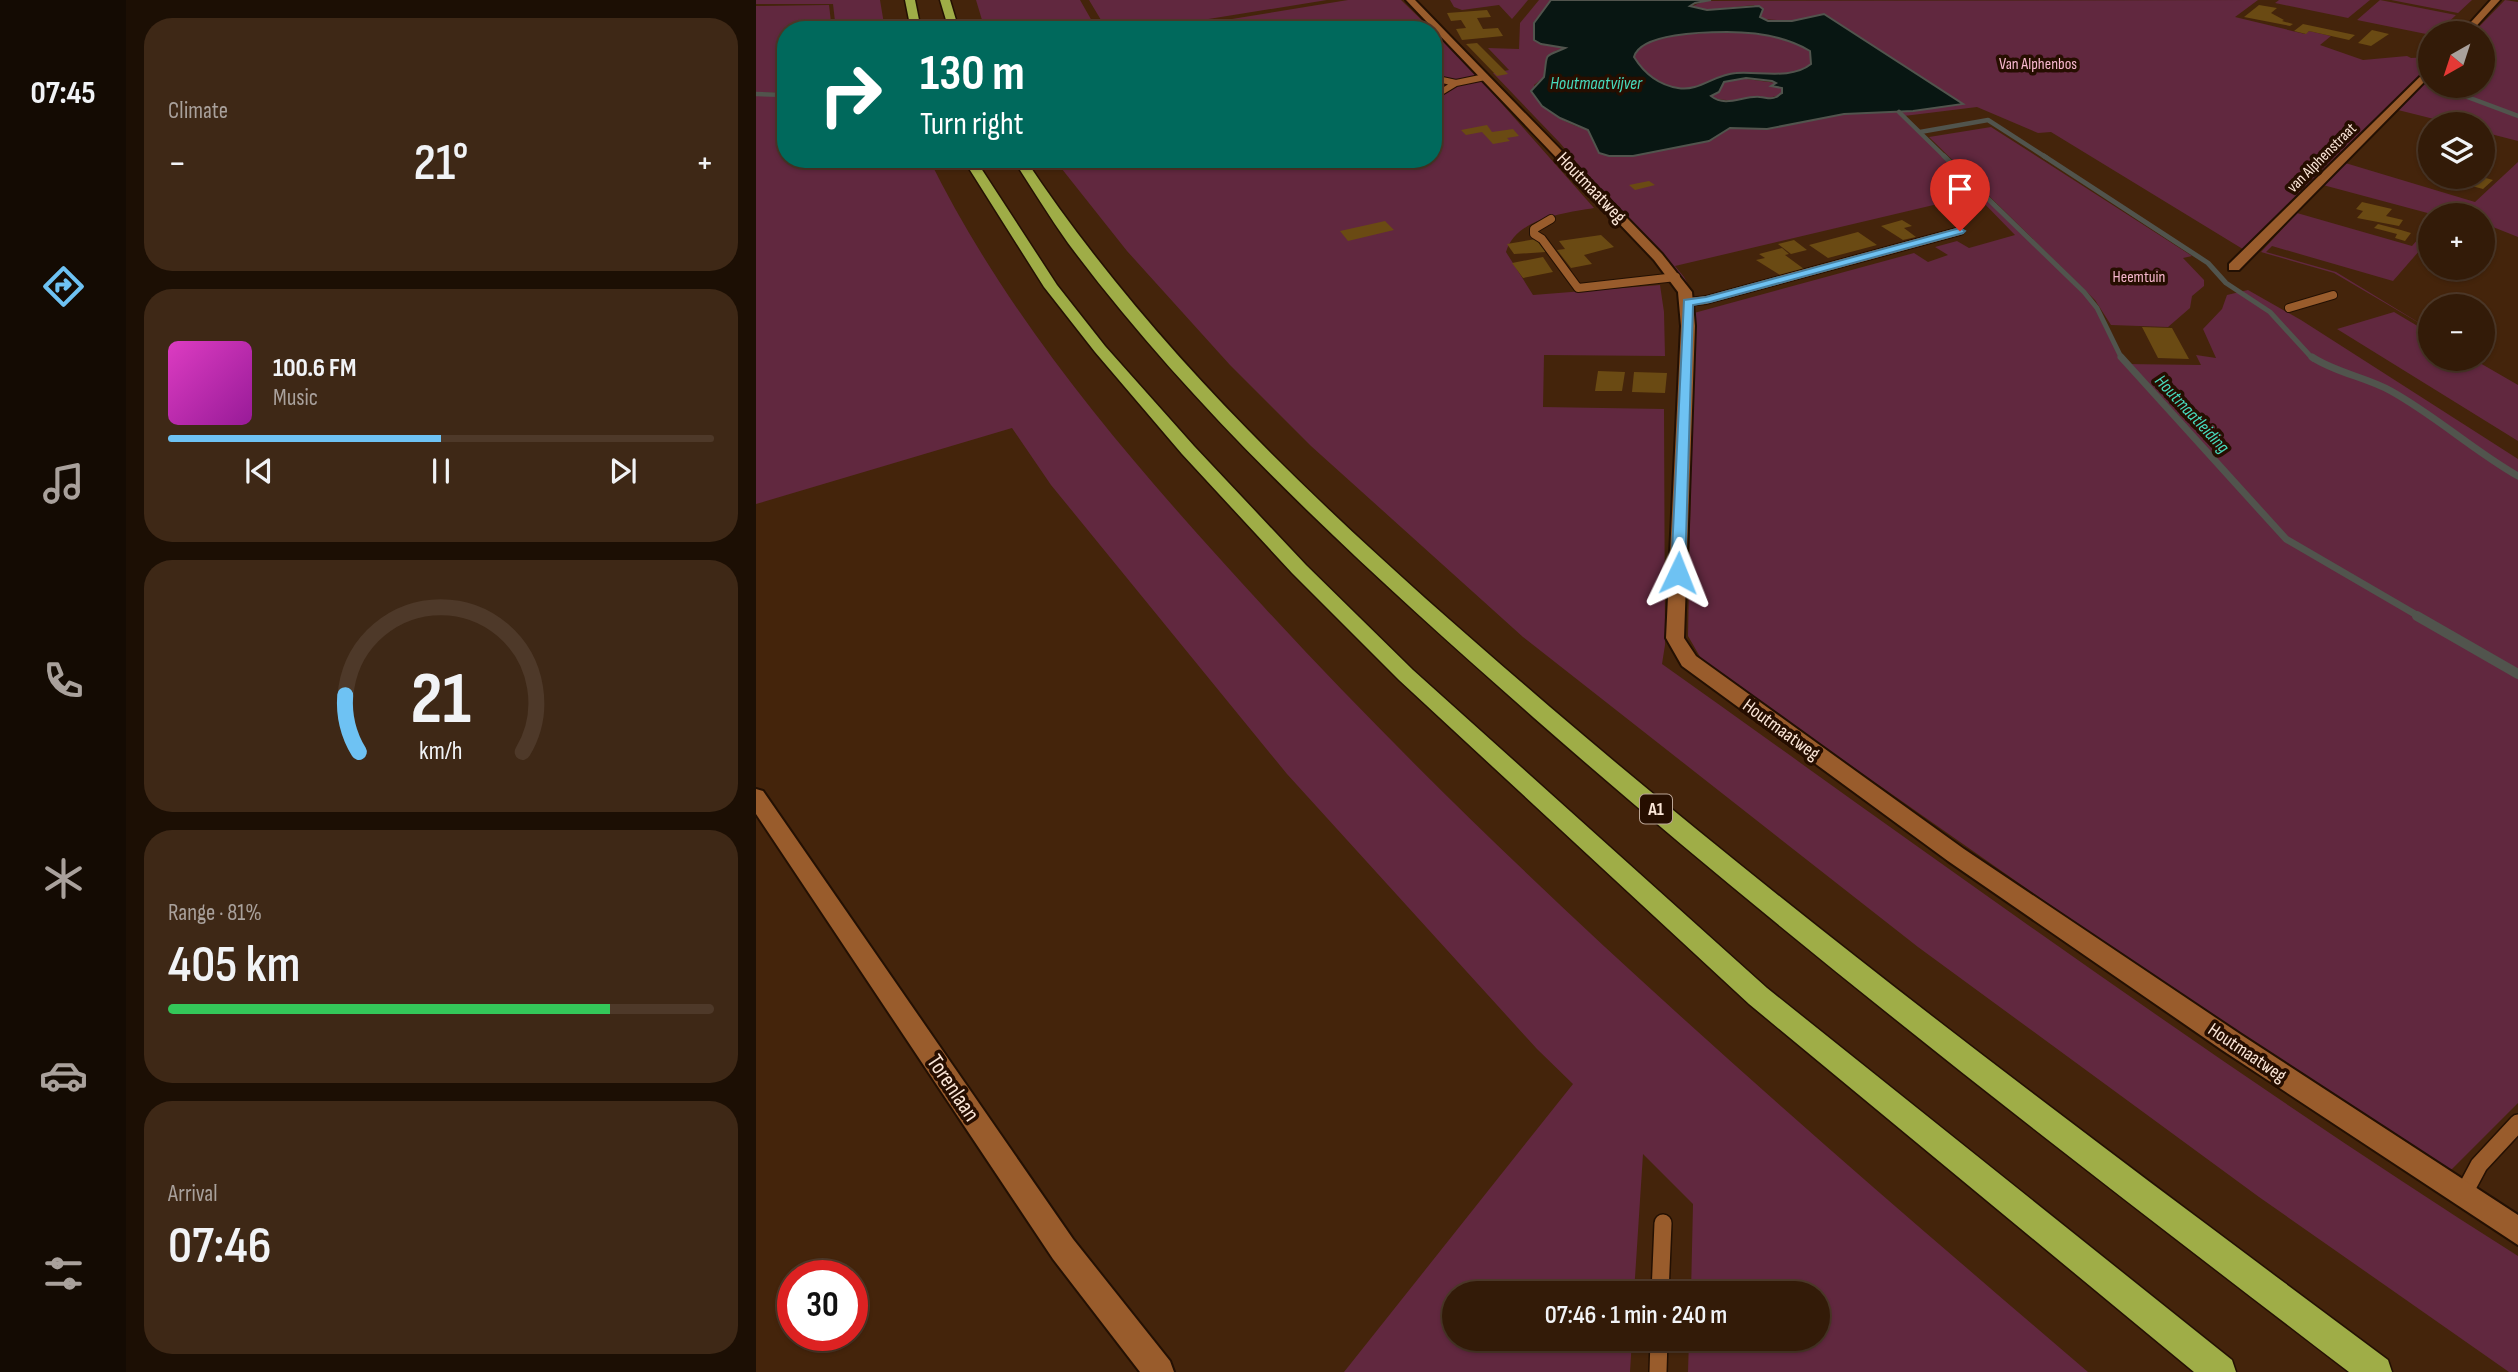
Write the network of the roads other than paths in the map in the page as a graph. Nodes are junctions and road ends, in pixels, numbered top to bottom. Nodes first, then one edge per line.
1 (910, 0) edge
2 (945, 0) edge
3 (1410, 0) edge
4 (2496, 0) edge
5 (914, 21) edge
6 (951, 21) edge
7 (1430, 21) edge
8 (2476, 21) edge
9 (1442, 33) edge
10 (1485, 77) junction
11 (1442, 80) edge
12 (2418, 82) edge
13 (1456, 83) junction
14 (1442, 92) edge
15 (974, 168) edge
16 (1025, 168) edge
17 (1551, 219) dead end
18 (1960, 231) dead end
19 (2234, 267) dead end
20 (1676, 277) junction
21 (2333, 295) dead end
22 (1688, 302) junction
23 (2289, 308) dead end
24 (756, 797) edge
25 (2518, 1123) edge
26 (2463, 1196) junction
27 (1663, 1223) dead end
28 (2518, 1231) edge
29 (1661, 1281) edge
30 (1659, 1351) edge
31 (1159, 1372) edge
32 (1658, 1372) edge
33 (2220, 1372) edge
34 (2376, 1372) edge

1 - 5 highway
2 - 6 highway
3 - 7 street, Houtmaatweg
4 - 8 street
9 - 10 street, Houtmaatweg
10 - 13 lane
10 - 20 street, Houtmaatweg
11 - 13 lane
12 - 19 street, van Alphenstraat
13 - 14 lane
15 - 33 highway
16 - 34 highway, A1
17 - 20 lane
18 - 22 lane
20 - 22 street, Houtmaatweg
21 - 23 lane
22 - 26 street, Houtmaatweg
24 - 31 street, Torenlaan
25 - 26 lane
26 - 28 street, Houtmaatweg
27 - 29 lane
30 - 32 lane

